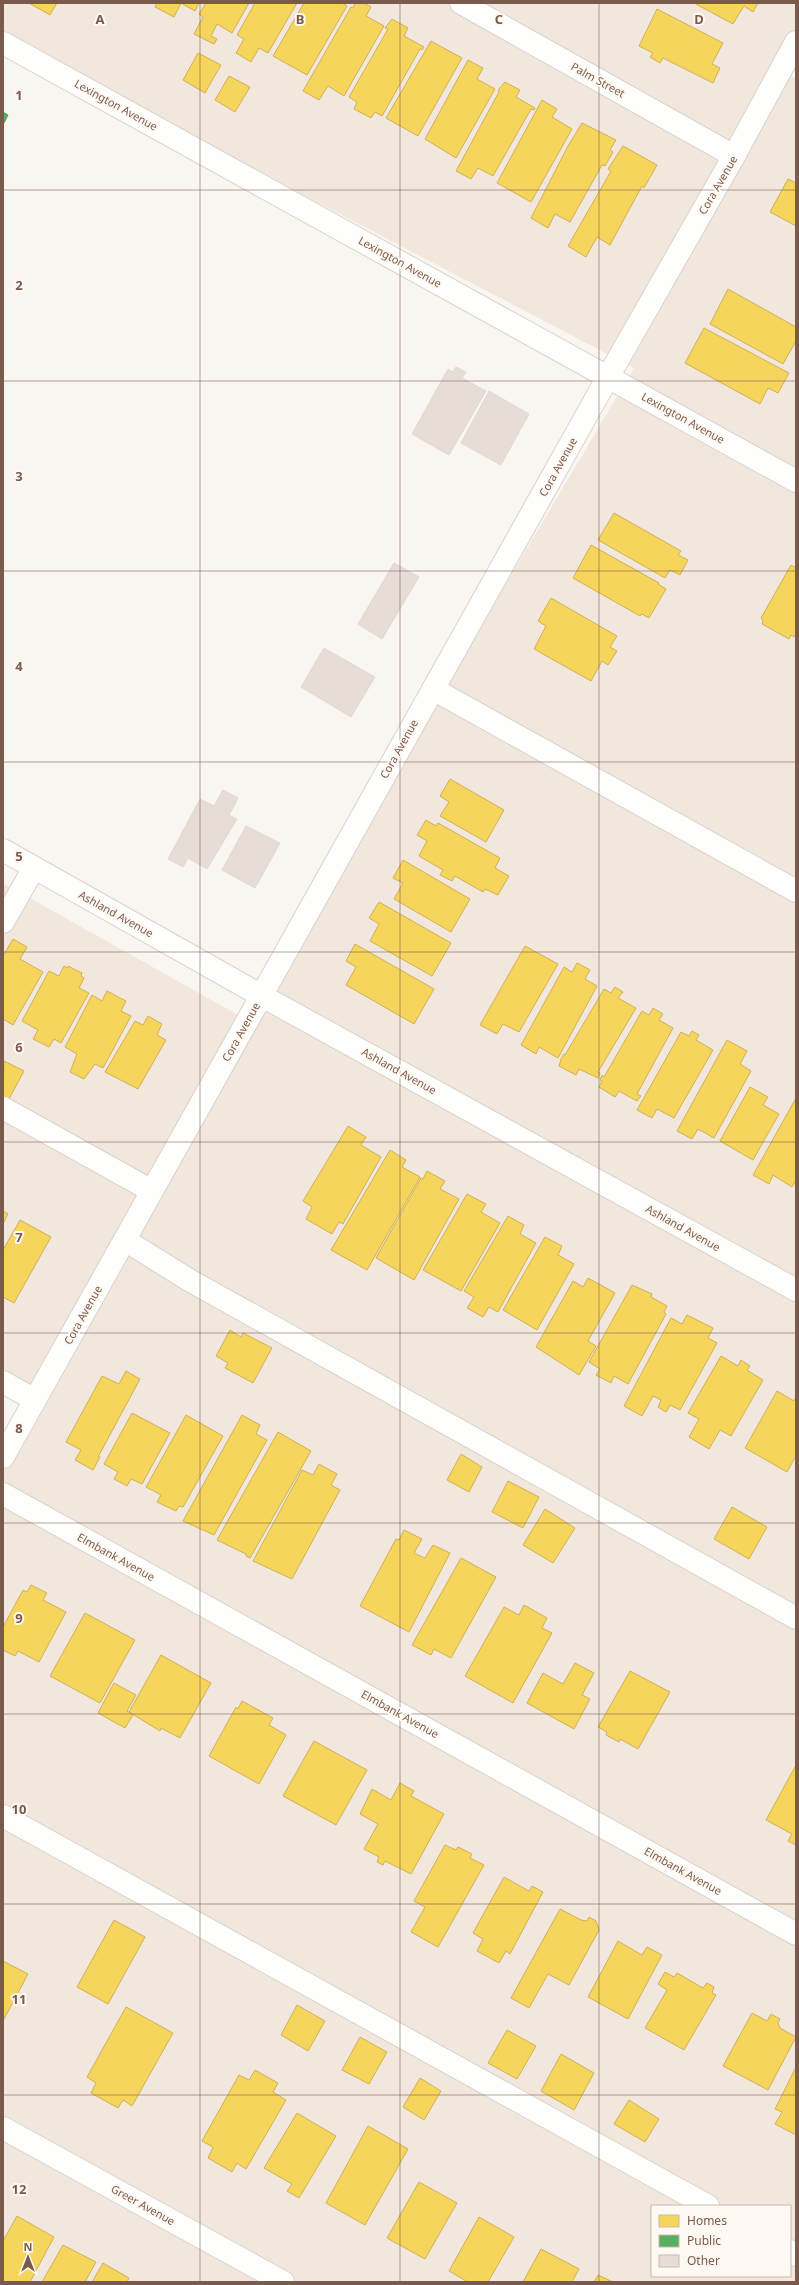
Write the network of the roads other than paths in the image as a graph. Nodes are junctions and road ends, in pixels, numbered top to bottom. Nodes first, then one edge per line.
1 (461, 3) edge
2 (796, 42) edge
3 (3, 43) edge
4 (788, 75) edge
5 (734, 156) junction
6 (608, 376) junction
7 (796, 481) edge
8 (433, 688) junction
9 (3, 850) edge
10 (34, 868) junction
11 (796, 891) edge
12 (3, 922) edge
13 (262, 996) junction
14 (3, 1108) edge
15 (152, 1191) junction
16 (125, 1240) junction
17 (796, 1290) edge
18 (3, 1382) edge
19 (35, 1400) junction
20 (3, 1457) edge
21 (3, 1494) edge
22 (796, 1618) edge
23 (3, 1816) edge
24 (796, 1934) edge
25 (3, 2128) edge
26 (706, 2205) edge
27 (282, 2282) edge

1 - 5 street, Palm Street
2 - 4 street, Cora Avenue
3 - 6 street, Lexington Avenue
4 - 5 street, Cora Avenue
5 - 6 street, Cora Avenue
6 - 7 street, Lexington Avenue
6 - 8 street, Cora Avenue
8 - 11 street
8 - 13 street, Cora Avenue
9 - 10 street, Ashland Avenue
10 - 12 street
10 - 13 street, Ashland Avenue
13 - 15 street, Cora Avenue
13 - 17 street, Ashland Avenue
14 - 15 street
15 - 16 street, Cora Avenue
16 - 19 street, Cora Avenue
16 - 22 street
18 - 19 street
19 - 20 street, Cora Avenue
21 - 24 street, Elmbank Avenue
23 - 26 street
25 - 27 street, Greer Avenue

